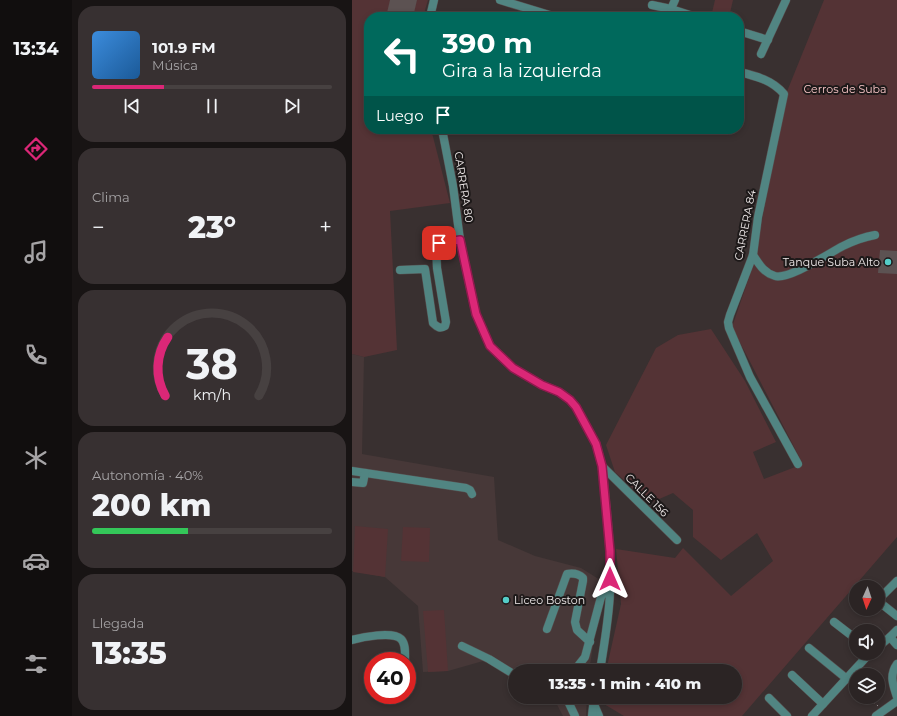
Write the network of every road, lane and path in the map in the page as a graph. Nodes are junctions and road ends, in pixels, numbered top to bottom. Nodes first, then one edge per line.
1 (434, 0) edge
2 (500, 0) edge
3 (674, 0) edge
4 (786, 0) edge
5 (652, 5) dead end
6 (671, 9) junction
7 (431, 12) edge
8 (540, 12) edge
9 (680, 12) edge
10 (744, 33) edge
11 (768, 40) junction
12 (761, 54) dead end
13 (744, 74) edge
14 (443, 134) edge
15 (875, 235) dead end
16 (460, 240) junction
17 (753, 255) junction
18 (400, 270) dead end
19 (798, 464) dead end
20 (602, 466) junction
21 (352, 471) edge
22 (365, 473) junction
23 (352, 482) edge
24 (472, 494) dead end
25 (677, 540) dead end
26 (897, 581) edge
27 (610, 592) junction
28 (885, 594) edge
29 (885, 607) edge
30 (897, 616) edge
31 (834, 622) dead end
32 (547, 629) dead end
33 (897, 630) edge
34 (849, 634) edge
35 (890, 638) junction
36 (352, 640) edge
37 (590, 642) junction
38 (885, 642) edge
39 (897, 645) edge
40 (462, 646) dead end
41 (809, 648) dead end
42 (404, 652) edge
43 (864, 660) edge
44 (580, 664) edge
45 (601, 664) edge
46 (897, 664) edge
47 (508, 671) edge
48 (792, 675) dead end
49 (846, 679) junction
50 (897, 697) edge
51 (769, 698) dead end
52 (897, 701) edge
53 (569, 704) edge
54 (593, 704) edge
55 (595, 704) edge
56 (823, 704) junction
57 (876, 704) edge
58 (883, 710) junction
59 (575, 716) edge
60 (592, 716) edge
61 (600, 716) edge
62 (787, 716) edge
63 (812, 716) edge
64 (876, 716) edge

1 - 7 street
2 - 8 street
3 - 6 street
4 - 11 street
5 - 6 street
6 - 9 street
10 - 11 street
11 - 12 street
13 - 17 street, CARRERA 84
14 - 16 street, CARRERA 80
15 - 17 street
16 - 18 street
16 - 20 street, CARRERA 80
17 - 19 street, CARRERA 84
20 - 25 street, CALLE 156
20 - 27 street, CARRERA 80
21 - 22 street
22 - 23 street
22 - 24 street
26 - 28 street
27 - 37 street
27 - 45 street, CARRERA 80
29 - 30 street
31 - 34 street
32 - 37 street
33 - 35 street
35 - 38 street
35 - 39 street
36 - 42 street
37 - 44 street
40 - 47 street
41 - 49 street
43 - 49 street
46 - 50 street
48 - 56 street
49 - 56 street
51 - 62 street
52 - 58 street
53 - 59 street
54 - 60 street
55 - 61 street
56 - 63 street
57 - 58 path
58 - 64 street

